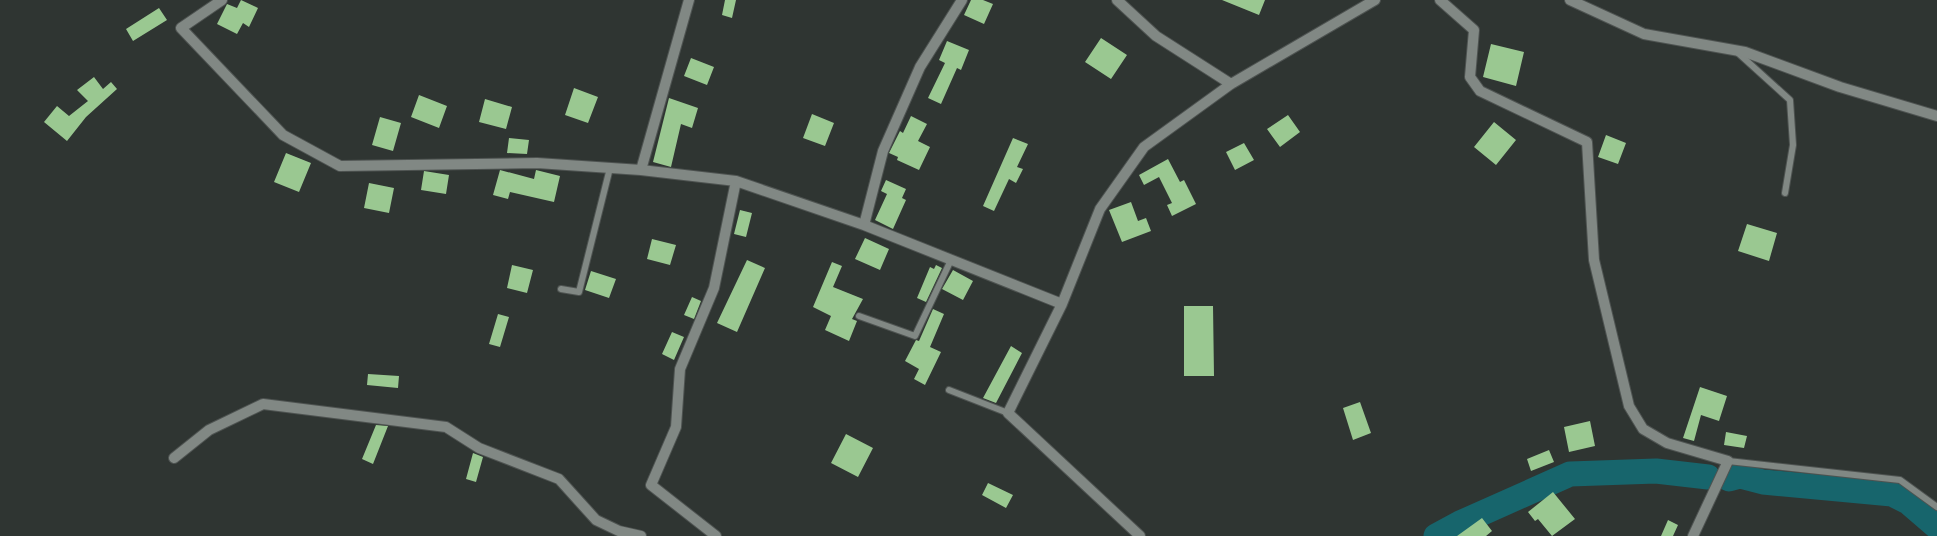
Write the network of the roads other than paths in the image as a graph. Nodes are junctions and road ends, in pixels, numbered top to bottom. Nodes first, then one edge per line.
1 (222, 0) edge
2 (690, 0) edge
3 (962, 0) edge
4 (1117, 0) edge
5 (1375, 0) edge
6 (1440, 0) edge
7 (1570, 0) edge
8 (1735, 50) junction
9 (1231, 84) junction
10 (1937, 116) edge
11 (610, 168) junction
12 (642, 170) junction
13 (736, 181) junction
14 (1785, 193) dead end
15 (864, 225) junction
16 (951, 260) junction
17 (561, 290) dead end
18 (1062, 304) junction
19 (859, 316) dead end
20 (949, 390) dead end
21 (1008, 413) junction
22 (174, 458) dead end
23 (1728, 460) junction
24 (1937, 507) edge
25 (641, 536) edge
26 (716, 536) edge
27 (1140, 536) edge
28 (1693, 536) edge

1 - 11 street
2 - 12 street
3 - 15 street
4 - 9 street
5 - 9 street
6 - 23 street
7 - 8 street
8 - 10 street
8 - 14 lane
9 - 18 street
11 - 12 street
11 - 17 lane
12 - 13 street
13 - 15 street
13 - 26 street
15 - 16 street
16 - 18 street
16 - 19 lane
18 - 21 street
20 - 21 lane
21 - 27 street
22 - 25 street
23 - 24 lane
23 - 28 street

